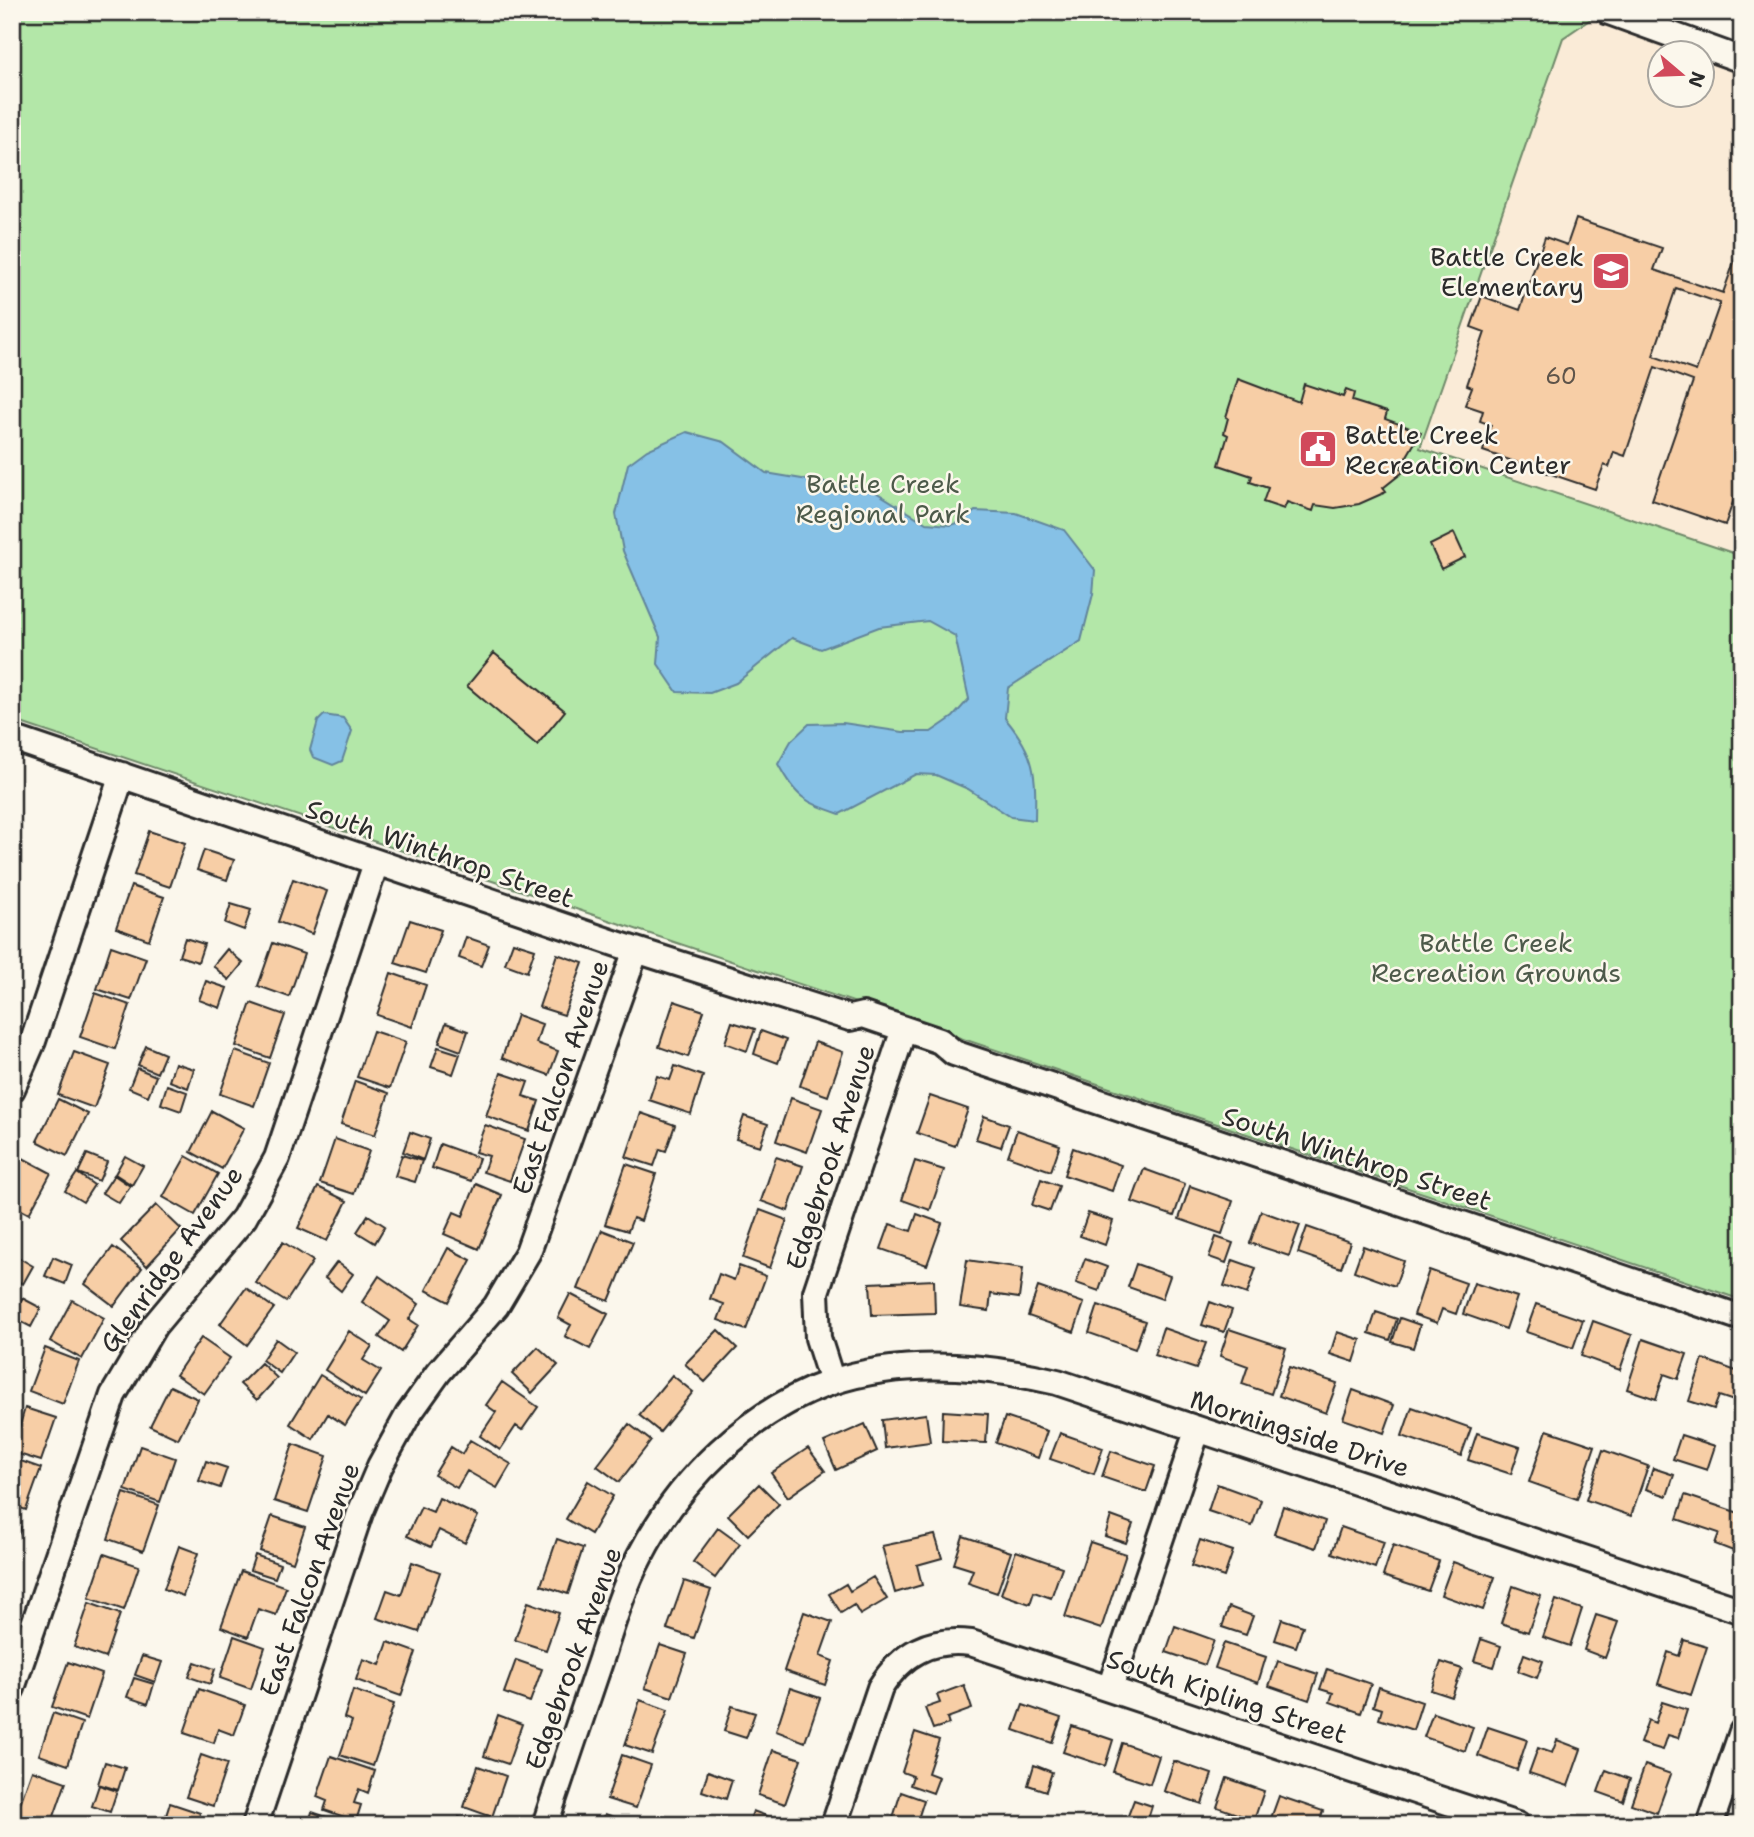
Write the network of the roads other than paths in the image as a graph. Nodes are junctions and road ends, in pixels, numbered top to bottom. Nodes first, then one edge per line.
1 (1609, 12) edge
2 (1742, 60) edge
3 (12, 738) edge
4 (122, 775) junction
5 (376, 863) junction
6 (636, 950) junction
7 (901, 1036) junction
8 (12, 1089) edge
9 (1742, 1318) edge
10 (832, 1382) junction
11 (1197, 1430) junction
12 (1742, 1611) edge
13 (12, 1688) edge
14 (1110, 1688) junction
15 (1742, 1732) edge
16 (255, 1825) edge
17 (545, 1825) edge
18 (834, 1825) edge
19 (1517, 1825) edge
20 (1710, 1825) edge

1 - 2 street
3 - 4 street, South Winthrop Street
4 - 5 street, South Winthrop Street
4 - 8 street
5 - 6 street, South Winthrop Street
5 - 13 street, Glenridge Avenue
6 - 7 street, South Winthrop Street
6 - 16 street, East Falcon Avenue
7 - 9 street, South Winthrop Street
7 - 10 street, Edgebrook Avenue
10 - 11 street, Morningside Drive
10 - 17 street, Edgebrook Avenue
11 - 12 street, Morningside Drive
11 - 14 street
14 - 18 street, South Kipling Street
14 - 19 street, South Kipling Street
15 - 20 street

